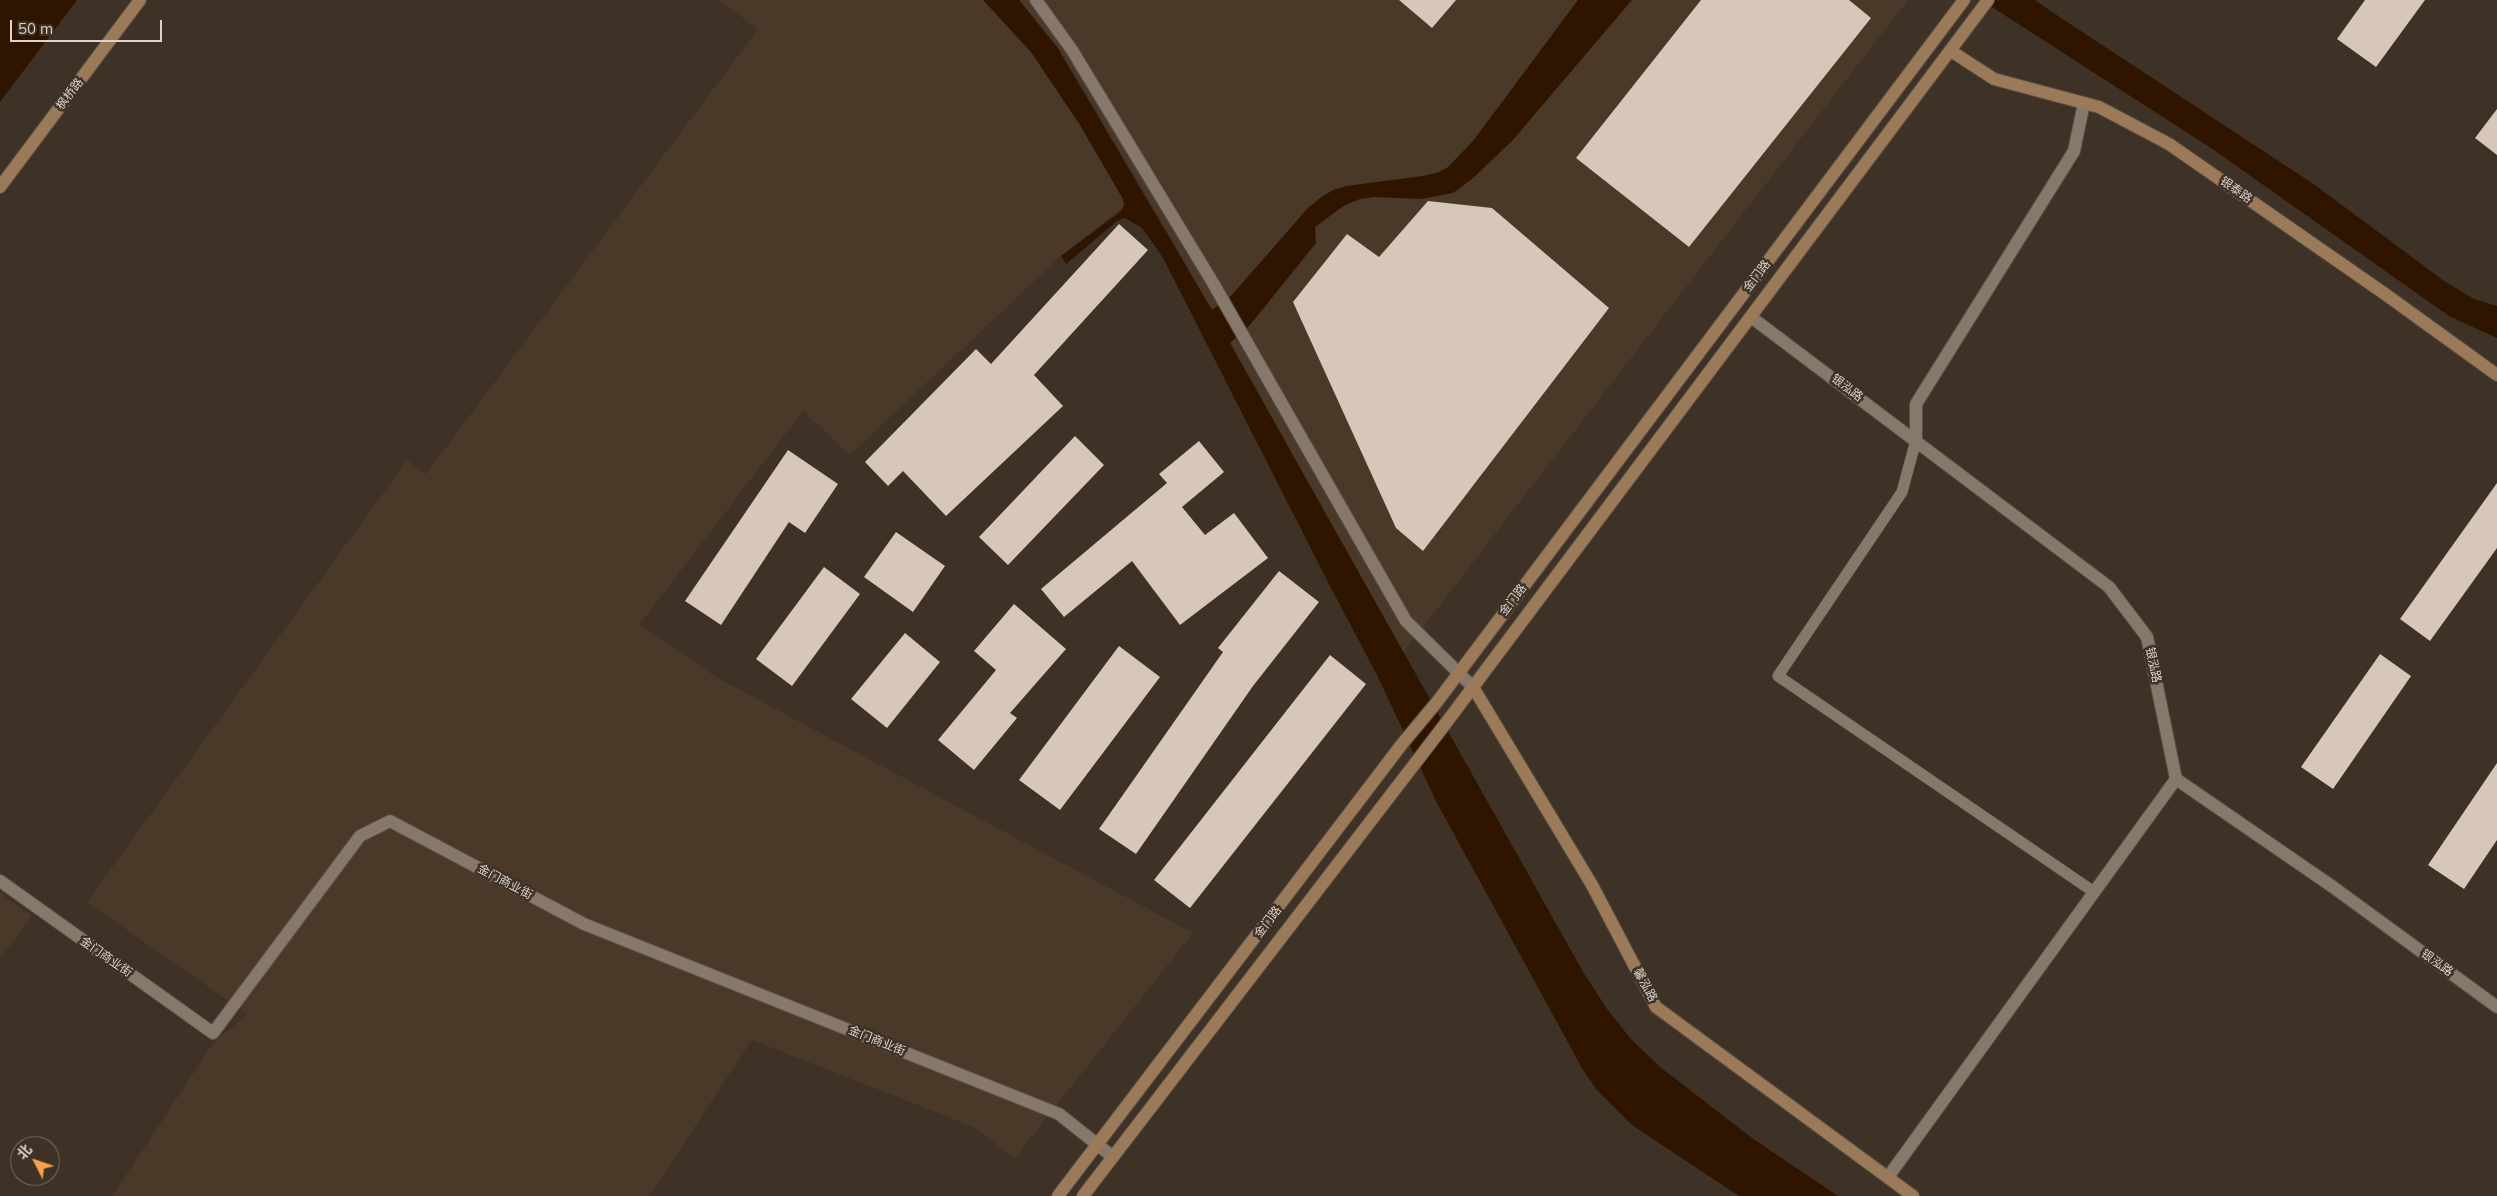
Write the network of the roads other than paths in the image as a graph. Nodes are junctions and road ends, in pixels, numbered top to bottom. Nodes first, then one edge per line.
1 (140, 0) edge
2 (1036, 0) edge
3 (1988, 0) edge
4 (1963, 1) edge
5 (1951, 52) junction
6 (2084, 102) junction
7 (0, 187) edge
8 (1752, 317) junction
9 (2497, 375) edge
10 (1916, 440) junction
11 (1458, 673) junction
12 (1472, 687) junction
13 (2176, 779) junction
14 (0, 881) edge
15 (2094, 892) junction
16 (2497, 1007) edge
17 (1097, 1145) junction
18 (1113, 1157) junction
19 (1888, 1177) junction
20 (1058, 1196) edge
21 (1083, 1196) edge
22 (1913, 1196) edge

1 - 7 main road, 枫桥路
2 - 11 street
3 - 5 main road, 金门路
4 - 11 main road, 金门路
5 - 6 main road, 银泰路
5 - 8 main road, 金门路
6 - 9 main road, 银泰路
6 - 10 street
8 - 10 street, 银泓路
8 - 12 main road, 金门路
10 - 13 street, 银泓路
10 - 15 lane
11 - 12 street
11 - 17 main road, 金门路
12 - 18 main road, 金门路
12 - 19 main road, 馨泓路
13 - 15 street
13 - 16 street, 银泓路
14 - 17 street, 金门商业街
15 - 19 street
17 - 18 street, 金门商业街
17 - 20 main road, 金门路
18 - 21 main road, 金门路
19 - 22 main road, 馨泓路

